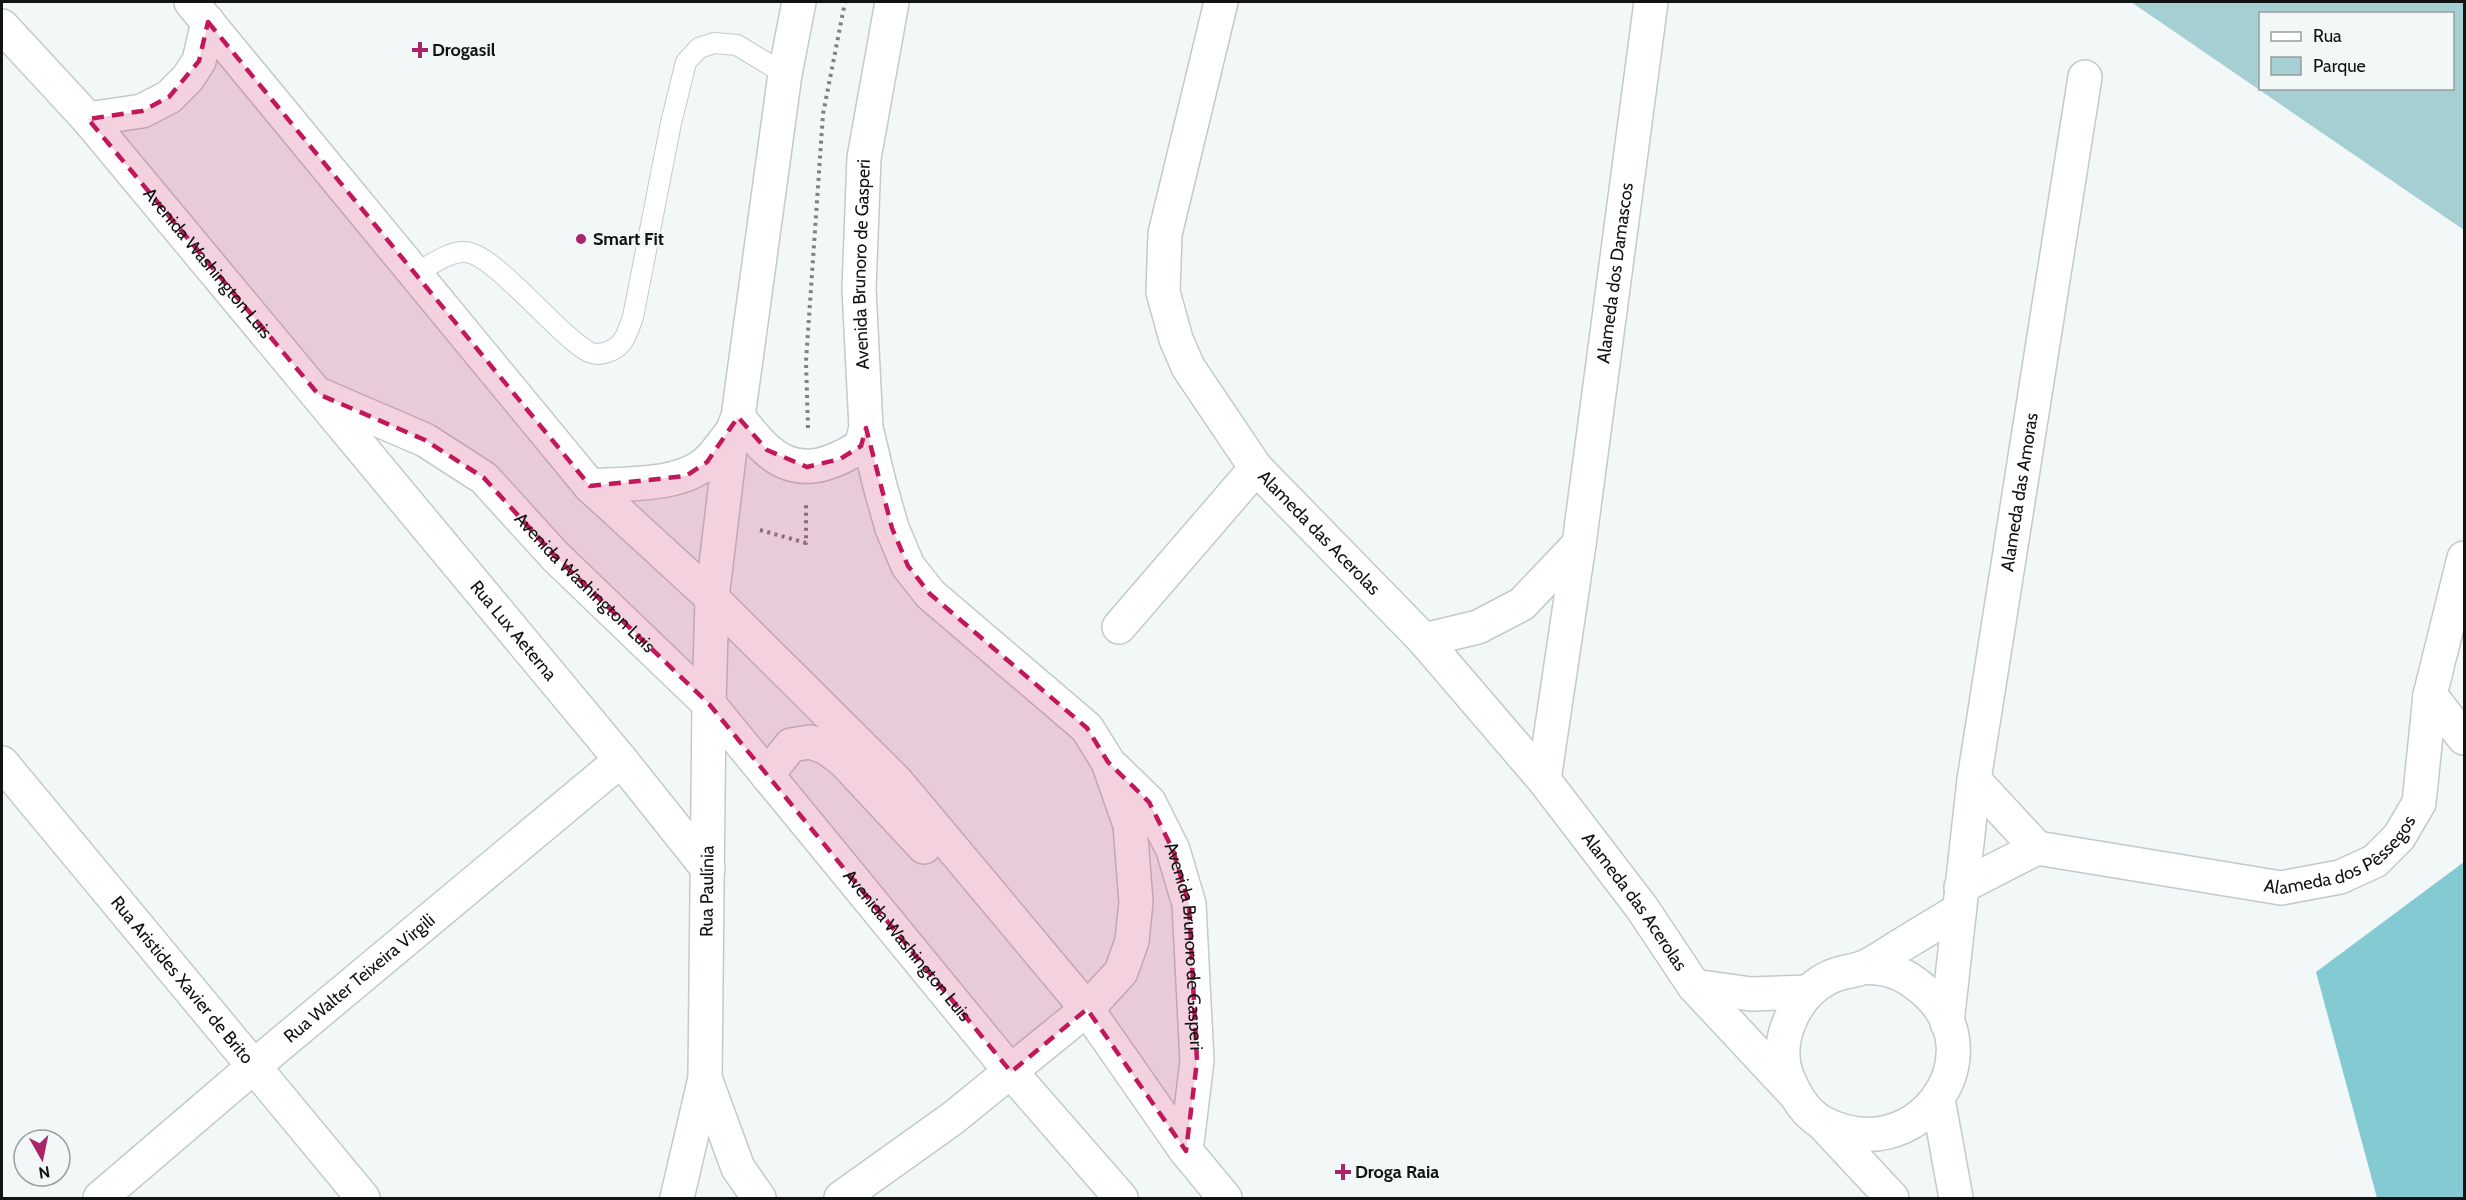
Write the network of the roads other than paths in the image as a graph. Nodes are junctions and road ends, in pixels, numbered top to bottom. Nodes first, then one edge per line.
1 (799, 2) edge
2 (892, 2) edge
3 (1221, 2) edge
4 (1651, 2) edge
5 (199, 12) edge
6 (2, 26) edge
7 (785, 74) junction
8 (2085, 77) dead end
9 (88, 119) junction
10 (415, 274) junction
11 (318, 394) junction
12 (735, 424) junction
13 (866, 428) junction
14 (1256, 468) junction
15 (590, 486) junction
16 (1579, 544) junction
17 (2464, 558) edge
18 (712, 598) junction
19 (1119, 627) dead end
20 (1424, 640) junction
21 (2430, 695) junction
22 (709, 704) junction
23 (2464, 738) edge
24 (621, 760) junction
25 (1108, 762) junction
26 (2, 763) edge
27 (767, 775) junction
28 (1545, 780) junction
29 (1974, 780) junction
30 (2037, 848) junction
31 (708, 869) junction
32 (1960, 898) junction
33 (1024, 935) junction
34 (1864, 968) junction
35 (1694, 986) junction
36 (1808, 992) junction
37 (1087, 1009) junction
38 (1947, 1023) junction
39 (253, 1067) junction
40 (1011, 1072) junction
41 (705, 1078) junction
42 (1793, 1092) junction
43 (1938, 1099) junction
44 (1821, 1122) junction
45 (1186, 1151) junction
46 (100, 1198) edge
47 (363, 1198) edge
48 (677, 1198) edge
49 (759, 1198) edge
50 (841, 1198) edge
51 (1121, 1198) edge
52 (1225, 1198) edge
53 (1892, 1198) edge
54 (1956, 1198) edge

1 - 7 main road
2 - 13 main road, Avenida Brunoro de Gasperi
3 - 14 main road, Alameda das Acerolas
4 - 16 main road, Alameda dos Damascos
5 - 9 main road
5 - 10 main road
6 - 9 main road, Avenida Washington Luis
7 - 10 lane
7 - 12 main road
8 - 29 main road, Alameda das Amoras
9 - 11 main road, Avenida Washington Luis
10 - 15 main road
11 - 22 main road, Avenida Washington Luis
11 - 24 main road, Rua Lux Aeterna
12 - 13 main road
12 - 15 main road
12 - 18 main road
13 - 25 main road, Avenida Brunoro de Gasperi
14 - 19 main road
14 - 20 main road, Alameda das Acerolas
15 - 18 main road
16 - 20 main road
16 - 28 main road, Alameda dos Damascos
17 - 21 main road, Alameda dos Pêssegos
18 - 22 main road
18 - 33 main road
20 - 28 main road, Alameda das Acerolas
21 - 23 main road
21 - 30 main road, Alameda dos Pêssegos
22 - 27 main road, Avenida Washington Luis
22 - 31 main road, Rua Paulínia
24 - 31 main road, Rua Lux Aeterna
24 - 39 main road, Rua Walter Teixeira Virgili
25 - 37 main road, Avenida Brunoro de Gasperi
25 - 45 main road, Avenida Brunoro de Gasperi
26 - 39 main road, Rua Aristides Xavier de Brito
27 - 33 main road
27 - 40 main road, Avenida Washington Luis
28 - 35 main road, Alameda das Acerolas
29 - 30 main road
29 - 32 main road, Alameda das Amoras
30 - 32 main road
31 - 41 main road, Rua Paulínia
32 - 34 main road
32 - 38 main road, Alameda das Amoras
33 - 37 main road
34 - 36 main road
34 - 38 main road
35 - 36 main road, Alameda das Acerolas
35 - 42 main road, Alameda das Acerolas
36 - 42 main road
37 - 40 main road, Avenida Brunoro de Gasperi
37 - 45 main road
38 - 43 main road
39 - 46 main road, Rua Walter Teixeira Virgili
39 - 47 main road, Rua Aristides Xavier de Brito
40 - 50 main road, Avenida Brunoro de Gasperi
40 - 51 main road, Avenida Washington Luis
41 - 48 main road
41 - 49 main road
42 - 44 main road
43 - 44 main road
43 - 54 main road
44 - 53 main road
45 - 52 main road

